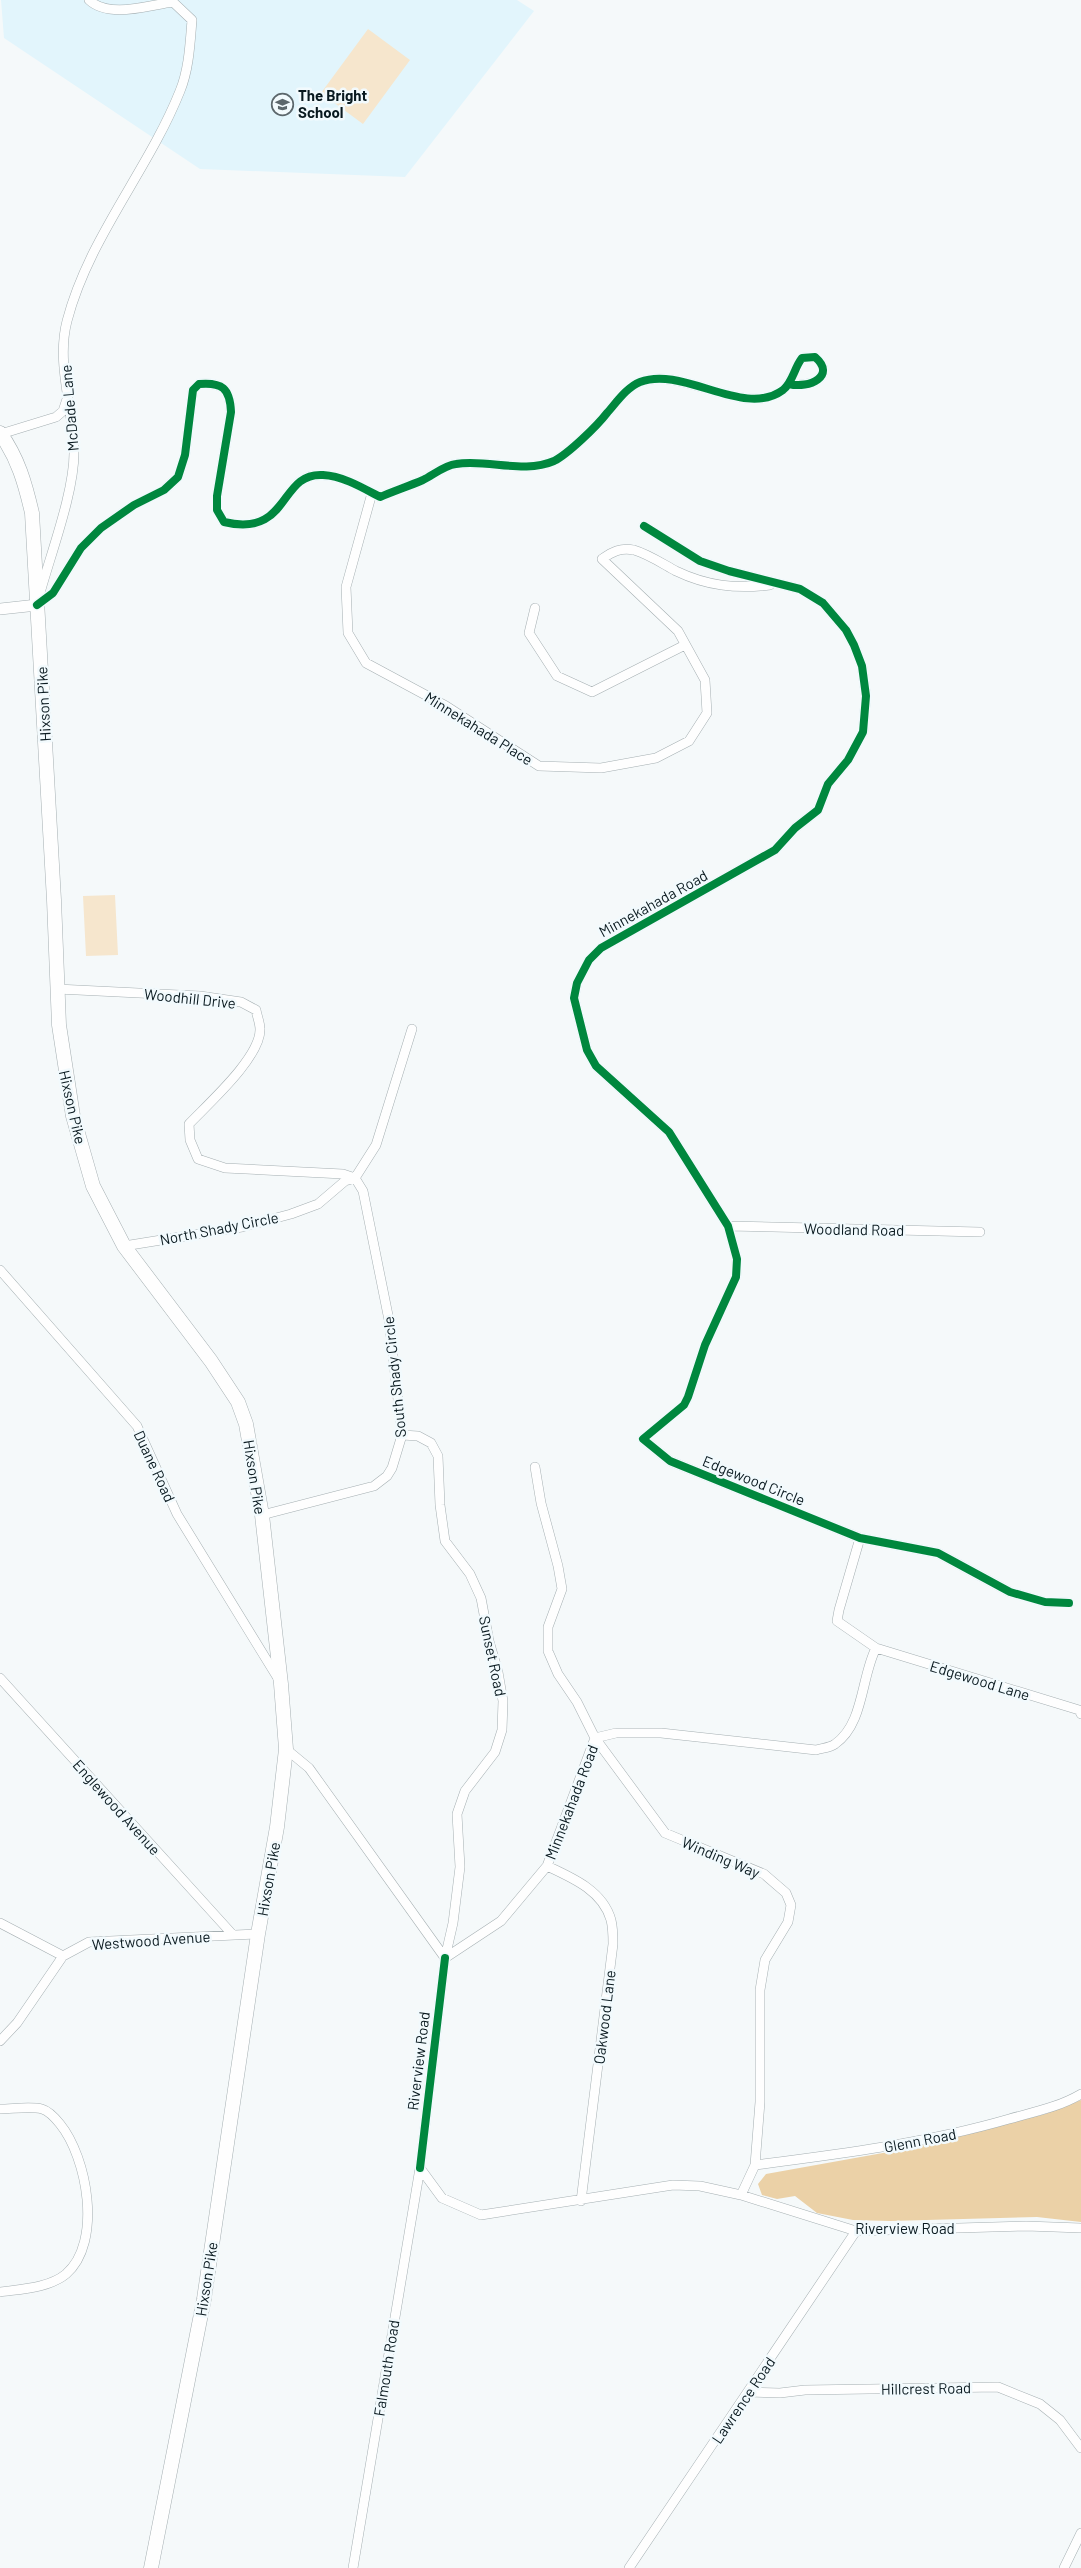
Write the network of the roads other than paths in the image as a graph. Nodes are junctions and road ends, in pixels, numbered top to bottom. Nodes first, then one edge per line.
1 (89, 0) edge
2 (789, 384) dead end
3 (68, 396) junction
4 (0, 433) edge
5 (372, 493) junction
6 (644, 526) dead end
7 (778, 584) junction
8 (37, 605) junction
9 (535, 608) dead end
10 (0, 609) edge
11 (685, 645) junction
12 (58, 989) junction
13 (412, 1029) dead end
14 (355, 1178) junction
15 (728, 1226) junction
16 (980, 1232) dead end
17 (124, 1246) junction
18 (0, 1270) edge
19 (402, 1435) junction
20 (643, 1439) joint
21 (535, 1467) dead end
22 (262, 1514) junction
23 (860, 1538) junction
24 (1069, 1603) dead end
25 (876, 1648) junction
26 (0, 1678) edge
27 (281, 1684) junction
28 (1081, 1714) edge
29 (595, 1738) junction
30 (286, 1749) junction
31 (547, 1866) junction
32 (0, 1923) edge
33 (258, 1934) junction
34 (233, 1935) junction
35 (63, 1956) junction
36 (444, 1958) junction
37 (0, 2041) edge
38 (1081, 2094) edge
39 (0, 2109) edge
40 (755, 2165) junction
41 (420, 2168) junction
42 (741, 2195) junction
43 (581, 2201) junction
44 (1081, 2228) edge
45 (856, 2231) junction
46 (0, 2292) edge
47 (749, 2392) junction
48 (1081, 2448) edge
49 (1081, 2533) edge
50 (151, 2568) edge
51 (353, 2568) edge
52 (628, 2568) edge
53 (1064, 2568) edge

1 - 3 street, McDade Lane
2 - 5 street
3 - 4 street
3 - 8 street, McDade Lane
4 - 8 main road, Hixson Pike
5 - 8 street
5 - 11 street, Minnekahada Place
6 - 7 street, Minnekahada Road
7 - 11 street, Minnekahada Place
7 - 15 street, Minnekahada Road
8 - 10 street
8 - 12 main road, Hixson Pike
9 - 11 street
12 - 14 street, Woodhill Drive
12 - 17 main road, Hixson Pike
13 - 14 street, North Shady Circle
14 - 17 street, North Shady Circle
14 - 19 street, South Shady Circle
15 - 16 street, Woodland Road
15 - 20 street, Minnekahada Road
17 - 22 main road, Hixson Pike
18 - 27 street, Duane Road
19 - 22 street, South Shady Circle
19 - 36 street, Sunset Road
20 - 23 street, Edgewood Circle
21 - 29 street, Minnekahada Road
22 - 27 main road, Hixson Pike
23 - 24 street, Edgewood Circle
23 - 25 street
25 - 28 street, Edgewood Lane
25 - 29 street
26 - 34 street, Englewood Avenue
27 - 30 main road, Hixson Pike
29 - 31 street, Minnekahada Road
29 - 40 street, Winding Way
30 - 33 main road, Hixson Pike
30 - 36 street
31 - 36 street, Minnekahada Road
31 - 43 street, Oakwood Lane
32 - 35 street
33 - 34 street, Westwood Avenue
33 - 50 main road, Hixson Pike
34 - 35 street, Westwood Avenue
35 - 37 street, Westwood Avenue
36 - 41 street, Riverview Road
38 - 40 street, Glenn Road
39 - 46 street
40 - 42 street, Winding Way
41 - 43 street, Riverview Road
41 - 51 street, Falmouth Road
42 - 43 street, Riverview Road
42 - 45 street, Riverview Road
44 - 45 street, Riverview Road
45 - 47 street, Lawrence Road
47 - 48 street, Hillcrest Road
47 - 52 street, Lawrence Road
49 - 53 street

